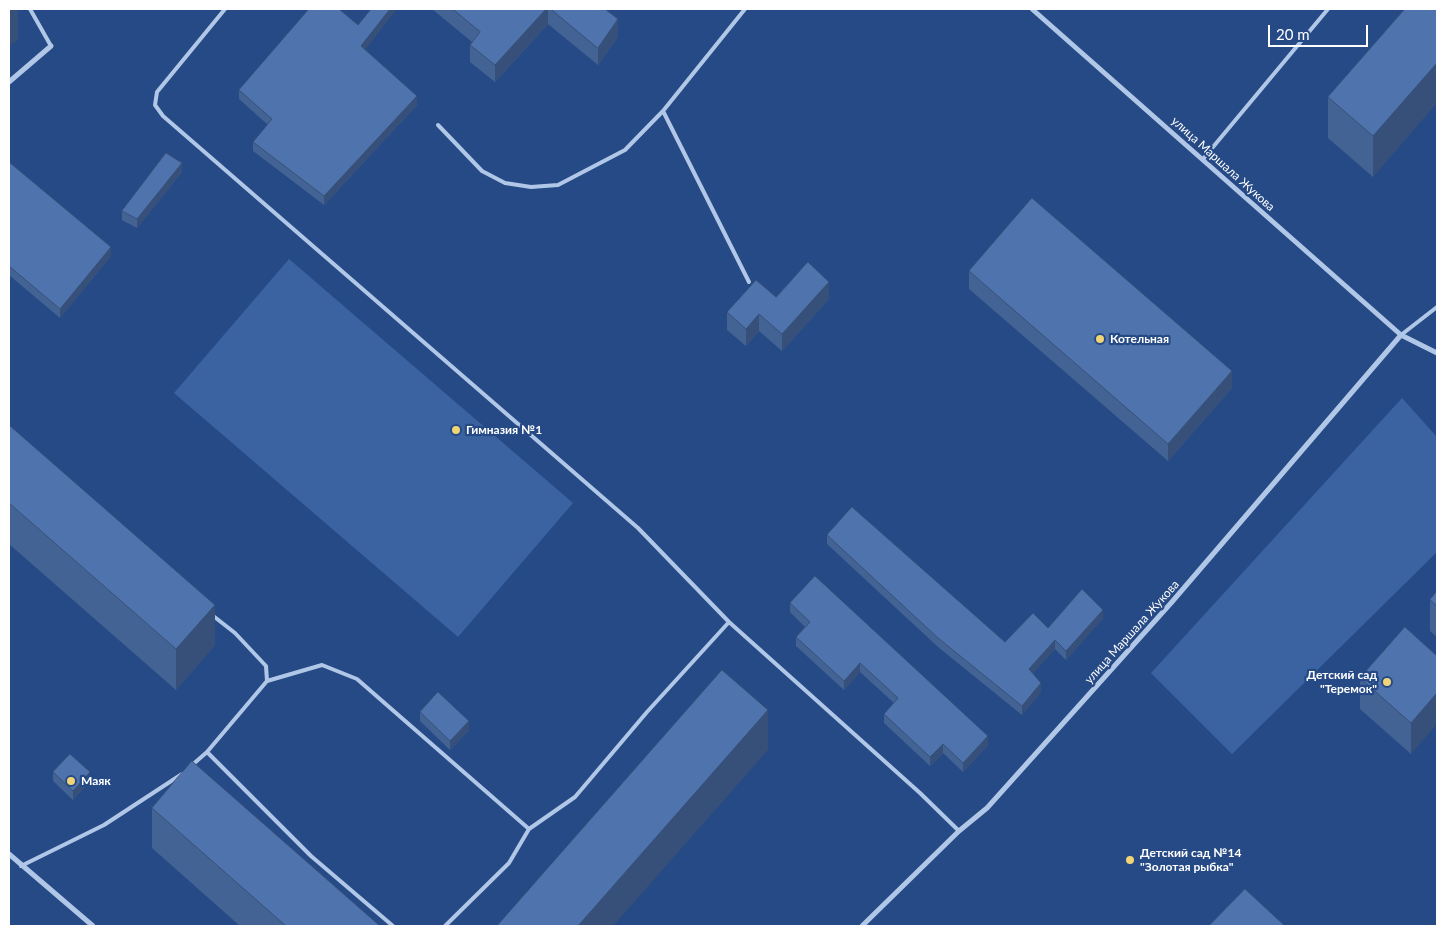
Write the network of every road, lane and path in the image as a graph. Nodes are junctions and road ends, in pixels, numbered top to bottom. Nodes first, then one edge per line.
1 (30, 9) edge
2 (225, 9) edge
3 (744, 9) edge
4 (1032, 9) edge
5 (1328, 9) edge
6 (51, 46) joint
7 (9, 82) edge
8 (663, 111) junction
9 (438, 125) dead end
10 (1203, 159) junction
11 (749, 282) dead end
12 (1437, 307) edge
13 (1401, 336) junction
14 (1437, 353) edge
15 (204, 609) edge
16 (728, 622) junction
17 (267, 681) junction
18 (207, 752) junction
19 (529, 830) junction
20 (959, 831) junction
21 (9, 854) edge
22 (21, 866) junction
23 (92, 926) edge
24 (393, 926) edge
25 (445, 926) edge
26 (862, 926) edge

1 - 6 lane
2 - 16 lane
3 - 8 lane
4 - 10 street, улица Маршала Жукова
5 - 10 lane
6 - 7 street
8 - 9 lane
8 - 11 lane
10 - 13 street, улица Маршала Жукова
12 - 13 lane
13 - 14 street, улица Маршала Жукова
13 - 20 street, улица Маршала Жукова
15 - 17 lane
16 - 19 lane
16 - 20 lane
17 - 18 lane
17 - 19 lane
18 - 22 lane
18 - 24 lane
19 - 25 lane
20 - 26 street, улица Маршала Жукова
21 - 22 street
22 - 23 street

